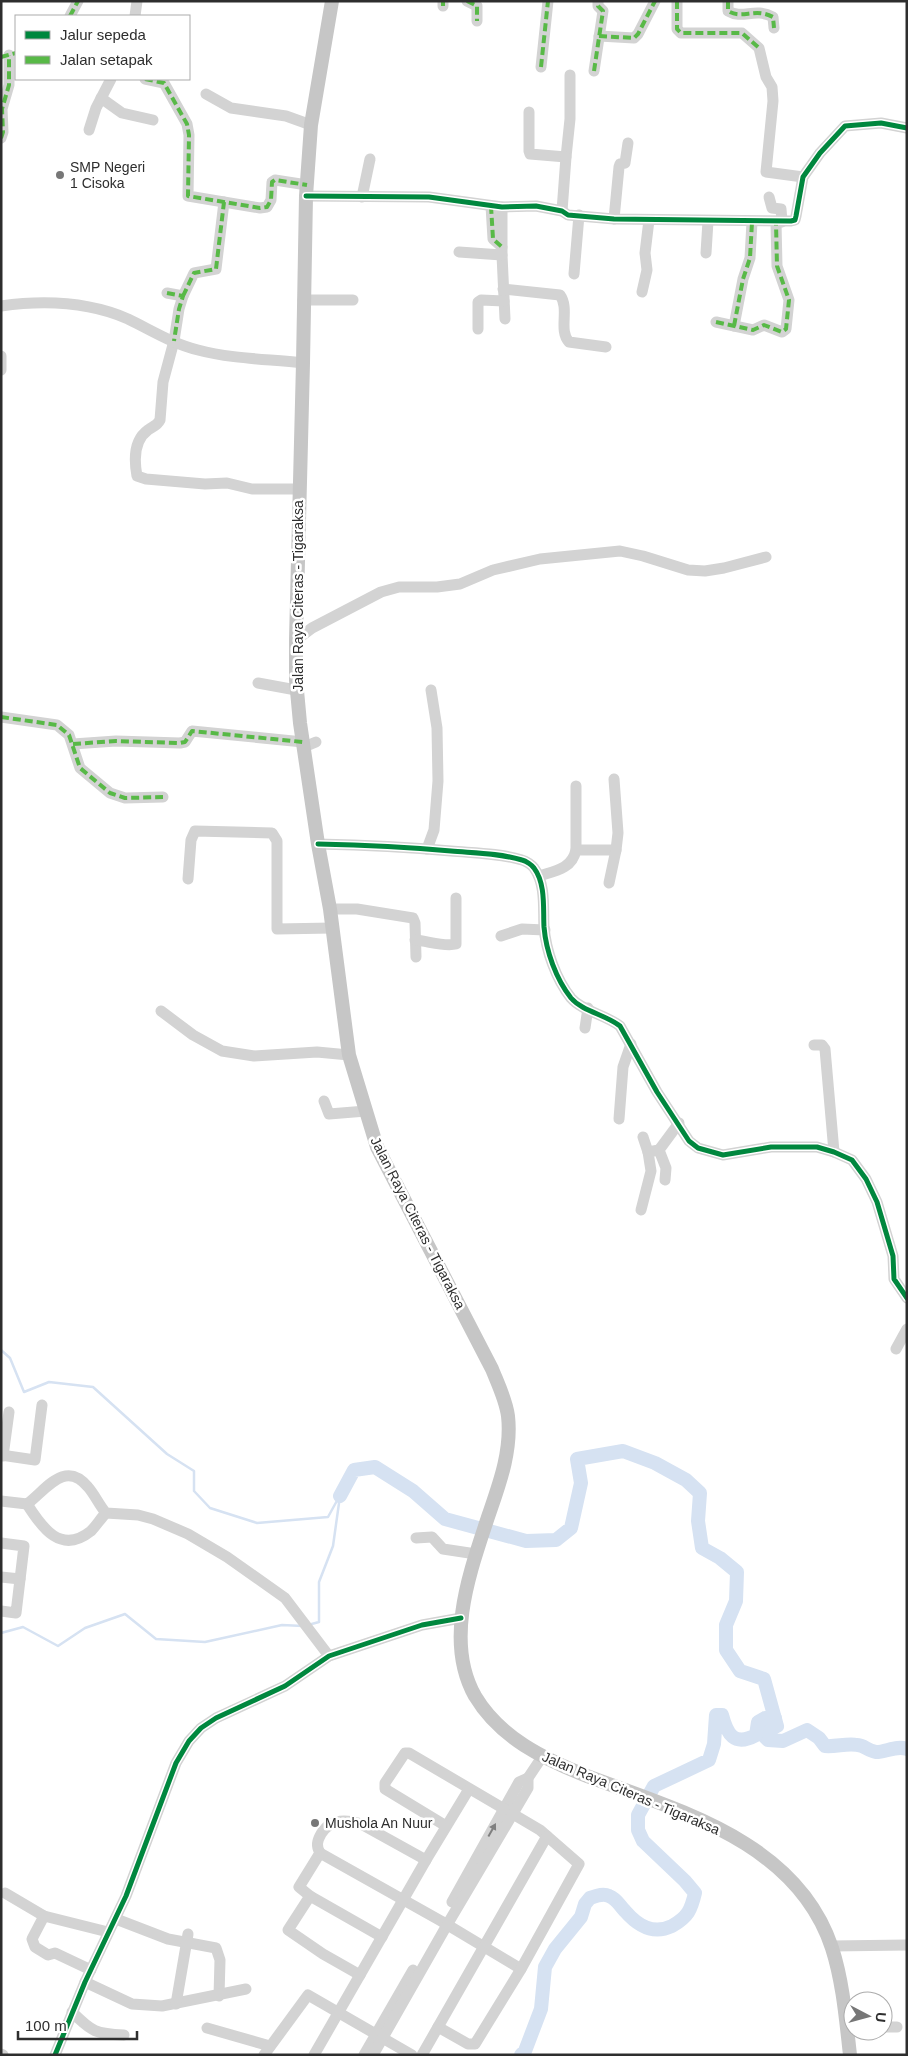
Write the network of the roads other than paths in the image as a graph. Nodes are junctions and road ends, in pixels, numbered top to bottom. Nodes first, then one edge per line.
1 (78, 1) edge
2 (137, 1) edge
3 (332, 1) edge
4 (467, 1) edge
5 (548, 1) edge
6 (598, 1) edge
7 (655, 1) edge
8 (676, 1) edge
9 (728, 1) edge
10 (71, 15) edge
11 (135, 15) edge
12 (477, 21) dead end
13 (774, 28) dead end
14 (599, 36) junction
15 (9, 55) edge
16 (541, 67) dead end
17 (594, 71) dead end
18 (570, 75) dead end
19 (110, 80) edge
20 (150, 80) edge
21 (206, 94) dead end
22 (101, 98) junction
23 (528, 112) dead end
24 (153, 120) dead end
25 (311, 125) junction
26 (907, 128) edge
27 (89, 130) dead end
28 (1, 138) edge
29 (628, 143) dead end
30 (566, 157) junction
31 (370, 159) dead end
32 (803, 177) junction
33 (306, 191) junction
34 (362, 197) junction
35 (769, 197) dead end
36 (224, 202) junction
37 (496, 206) junction
38 (562, 211) junction
39 (579, 216) junction
40 (614, 219) junction
41 (649, 220) junction
42 (708, 221) junction
43 (752, 222) junction
44 (779, 222) junction
45 (502, 251) junction
46 (460, 252) dead end
47 (706, 253) dead end
48 (574, 274) dead end
49 (642, 292) dead end
50 (167, 293) dead end
51 (503, 295) junction
52 (183, 296) junction
53 (304, 300) junction
54 (353, 300) dead end
55 (1, 306) edge
56 (505, 319) dead end
57 (716, 322) dead end
58 (734, 326) junction
59 (478, 329) dead end
60 (174, 341) junction
61 (606, 347) dead end
62 (1, 356) edge
63 (303, 363) junction
64 (1, 370) edge
65 (299, 490) junction
66 (766, 557) dead end
67 (296, 640) junction
68 (258, 683) dead end
69 (296, 690) junction
70 (431, 690) dead end
71 (1, 717) edge
72 (73, 744) junction
73 (308, 744) junction
74 (614, 779) dead end
75 (576, 786) dead end
76 (162, 797) dead end
77 (318, 844) junction
78 (427, 849) junction
79 (576, 850) junction
80 (616, 850) junction
81 (538, 876) junction
82 (188, 879) dead end
83 (609, 883) dead end
84 (456, 898) dead end
85 (330, 909) junction
86 (332, 928) junction
87 (544, 930) junction
88 (501, 936) dead end
89 (415, 940) junction
90 (416, 957) dead end
91 (588, 1008) junction
92 (161, 1011) dead end
93 (585, 1028) dead end
94 (631, 1044) junction
95 (814, 1045) dead end
96 (349, 1055) junction
97 (324, 1101) dead end
98 (366, 1111) junction
99 (619, 1119) dead end
100 (679, 1123) junction
101 (643, 1137) dead end
102 (654, 1151) junction
103 (834, 1152) junction
104 (665, 1180) dead end
105 (641, 1210) dead end
106 (907, 1298) edge
107 (907, 1329) edge
108 (896, 1349) dead end
109 (42, 1405) dead end
110 (9, 1412) dead end
111 (2, 1455) edge
112 (1, 1501) edge
113 (27, 1504) junction
114 (106, 1513) junction
115 (416, 1538) dead end
116 (1, 1543) edge
117 (477, 1550) junction
118 (1, 1578) edge
119 (20, 1579) junction
120 (1, 1611) edge
121 (462, 1618) junction
122 (329, 1656) junction
123 (542, 1757) junction
124 (469, 1789) junction
125 (508, 1812) junction
126 (446, 1826) junction
127 (547, 1836) junction
128 (320, 1853) junction
129 (426, 1860) junction
130 (5, 1893) dead end
131 (310, 1896) junction
132 (404, 1900) junction
133 (44, 1916) junction
134 (116, 1919) junction
135 (444, 1923) junction
136 (108, 1932) junction
137 (382, 1937) junction
138 (187, 1939) junction
139 (907, 1945) edge
140 (483, 1946) junction
141 (832, 1946) junction
142 (521, 1969) junction
143 (91, 1970) junction
144 (360, 1974) junction
145 (85, 1982) junction
146 (246, 1989) dead end
147 (843, 1994) edge
148 (219, 1996) junction
149 (176, 2004) junction
150 (72, 2012) junction
151 (338, 2012) junction
152 (438, 2027) junction
153 (893, 2027) edge
154 (897, 2027) dead end
155 (207, 2028) dead end
156 (124, 2035) dead end
157 (379, 2035) junction
158 (850, 2041) edge
159 (267, 2051) edge
160 (55, 2055) edge
161 (314, 2055) edge
162 (364, 2055) edge
163 (373, 2055) edge
164 (412, 2055) edge
165 (422, 2055) edge
166 (850, 2055) edge

1 - 10 street
2 - 11 street
3 - 25 main road, Jalan Raya Citeras - Tigaraksa
4 - 12 street
5 - 16 street
6 - 14 street
7 - 14 street
8 - 32 street
9 - 13 street
14 - 17 street
15 - 28 street
18 - 30 street
19 - 22 street
20 - 36 street
21 - 25 street
22 - 24 street
22 - 27 street
23 - 30 street
25 - 33 main road, Jalan Raya Citeras - Tigaraksa
26 - 32 street
29 - 40 street
30 - 38 street
31 - 34 street
32 - 44 street
33 - 34 street
33 - 36 street
33 - 53 main road, Jalan Raya Citeras - Tigaraksa
34 - 37 street
35 - 44 street
36 - 52 street
37 - 38 street
37 - 45 street
38 - 39 street
39 - 40 street
39 - 48 street
40 - 41 street
41 - 42 street
41 - 49 street
42 - 43 street
42 - 47 street
43 - 44 street
43 - 58 street
44 - 58 street
45 - 46 street
45 - 51 street
50 - 52 street
51 - 56 street
51 - 59 street
51 - 61 street
52 - 60 street
53 - 54 street
53 - 63 main road, Jalan Raya Citeras - Tigaraksa
55 - 60 street
57 - 58 street
60 - 63 street
60 - 65 street
62 - 64 street
63 - 65 main road, Jalan Raya Citeras - Tigaraksa
65 - 67 main road, Jalan Raya Citeras - Tigaraksa
66 - 67 street
67 - 69 main road, Jalan Raya Citeras - Tigaraksa
68 - 69 street
69 - 73 main road, Jalan Raya Citeras - Tigaraksa
70 - 78 street
71 - 72 street
72 - 73 street
72 - 76 street
73 - 77 main road, Jalan Raya Citeras - Tigaraksa
74 - 80 street
75 - 79 street
77 - 78 street
77 - 85 main road, Jalan Raya Citeras - Tigaraksa
78 - 81 street
79 - 80 street
79 - 81 street
80 - 83 street
81 - 87 street
82 - 86 street
84 - 89 street
85 - 86 main road, Jalan Raya Citeras - Tigaraksa
85 - 89 street
86 - 96 main road, Jalan Raya Citeras - Tigaraksa
87 - 88 street
87 - 91 street
89 - 90 street
91 - 93 street
91 - 94 street
92 - 96 street
94 - 99 street
94 - 100 street
95 - 103 street
96 - 98 main road, Jalan Raya Citeras - Tigaraksa
97 - 98 street
98 - 117 main road, Jalan Raya Citeras - Tigaraksa
100 - 102 street
100 - 103 street
101 - 102 street
102 - 104 street
102 - 105 street
103 - 106 street
107 - 108 street
109 - 111 street
110 - 111 street
112 - 113 street
113 - 114 street
113 - 114 street
114 - 122 street
115 - 117 street
116 - 119 street
117 - 121 main road, Jalan Raya Citeras - Tigaraksa
118 - 119 street
119 - 120 street
121 - 122 street
121 - 123 main road, Jalan Raya Citeras - Tigaraksa
122 - 134 street
123 - 125 street
123 - 141 main road, Jalan Raya Citeras - Tigaraksa
124 - 125 street
124 - 126 street
124 - 126 street
125 - 127 street
125 - 135 street
126 - 129 street
127 - 140 street
127 - 142 street
128 - 129 street
128 - 131 street
128 - 132 street
129 - 132 street
130 - 133 street
131 - 137 street
131 - 144 street
132 - 135 street
132 - 137 street
133 - 136 street
133 - 143 street
134 - 136 street
134 - 138 street
135 - 140 street
135 - 157 street
136 - 143 street
137 - 144 street
138 - 148 street
138 - 149 street
139 - 141 street
140 - 142 street
140 - 152 street
141 - 147 main road, Jalan Raya Citeras - Tigaraksa
142 - 152 street
143 - 145 street
144 - 151 street
145 - 149 street
145 - 150 street
146 - 148 street
148 - 149 street
150 - 156 street
150 - 160 street
151 - 157 street
151 - 159 street
151 - 161 street
152 - 165 street
153 - 154 street
155 - 159 street
157 - 162 street
157 - 163 street
157 - 164 street
158 - 166 main road, Jalan Raya Citeras - Tigaraksa

